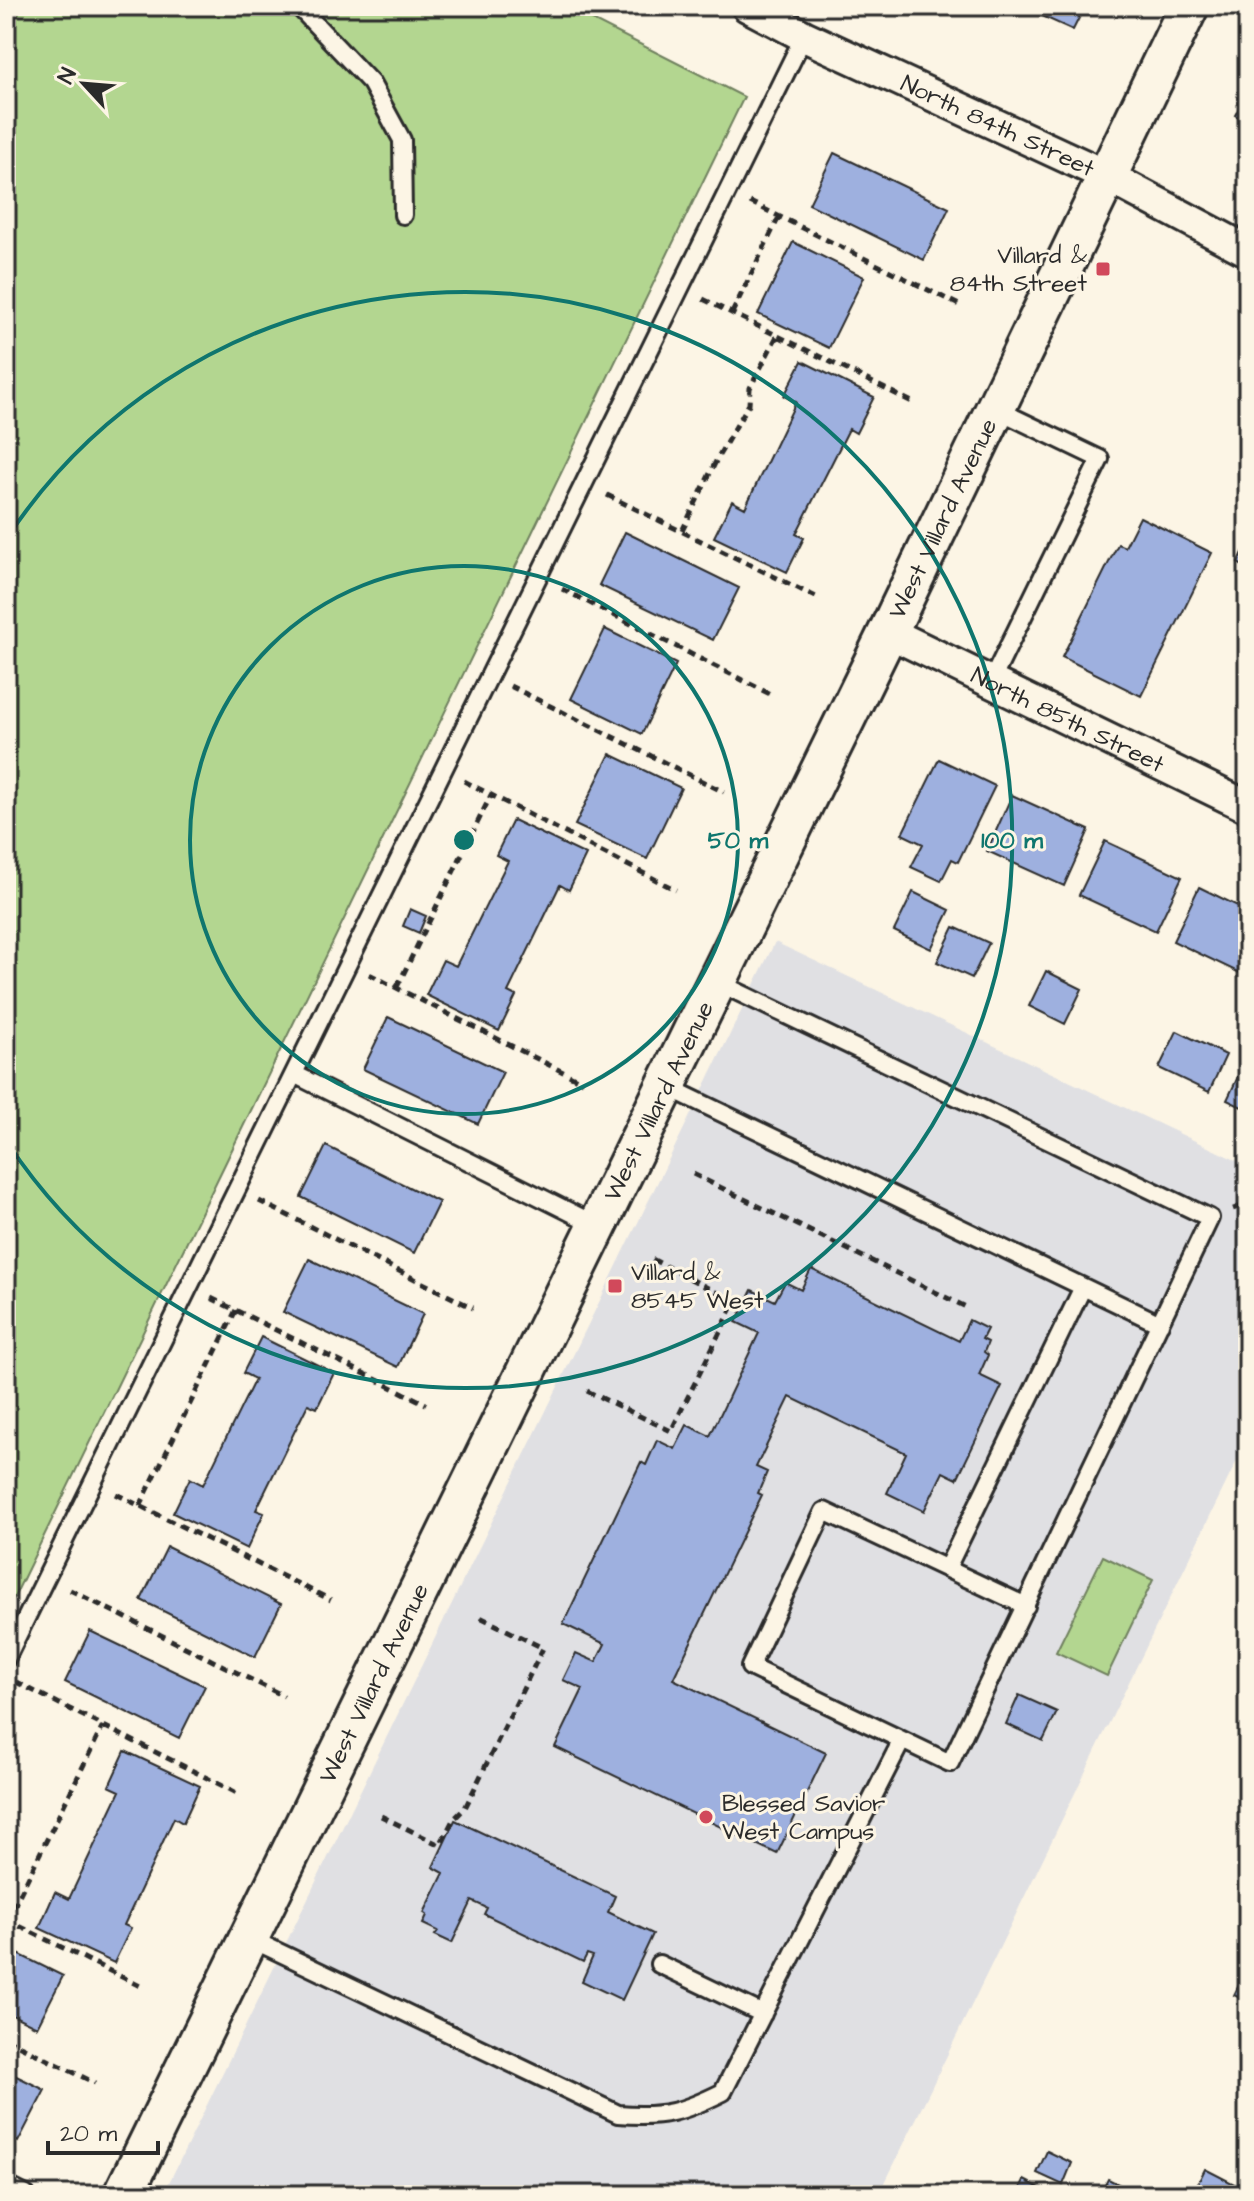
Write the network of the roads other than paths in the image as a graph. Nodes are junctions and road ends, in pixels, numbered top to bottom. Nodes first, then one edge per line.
1 (298, 6) edge
2 (747, 6) edge
3 (1189, 6) edge
4 (804, 36) junction
5 (1107, 176) junction
6 (403, 215) dead end
7 (1248, 251) edge
8 (996, 409) junction
9 (888, 632) junction
10 (991, 682) junction
11 (1248, 807) edge
12 (717, 982) junction
13 (294, 1074) junction
14 (666, 1086) junction
15 (598, 1226) junction
16 (1083, 1287) junction
17 (1160, 1324) junction
18 (947, 1568) junction
19 (1026, 1606) junction
20 (6, 1659) edge
21 (902, 1740) junction
22 (249, 1938) junction
23 (659, 1964) dead end
24 (763, 2014) junction
25 (6, 2185) edge
26 (26, 2195) edge
27 (123, 2195) edge

1 - 6 lane
2 - 4 street, North 84th Street
3 - 5 street, West Villard Avenue
4 - 5 street, North 84th Street
4 - 13 lane
5 - 7 street, North 84th Street
5 - 8 street, West Villard Avenue
8 - 9 street, West Villard Avenue
8 - 10 lane
9 - 10 street, North 85th Street
9 - 12 street, West Villard Avenue
10 - 11 street, North 85th Street
12 - 14 street, West Villard Avenue
12 - 17 lane
13 - 15 lane
13 - 20 lane
14 - 15 street, West Villard Avenue
14 - 16 lane
15 - 22 street, West Villard Avenue
16 - 17 lane
16 - 18 lane
17 - 19 lane
18 - 19 lane
18 - 21 lane
19 - 21 lane
21 - 24 lane
22 - 24 lane
22 - 27 street, West Villard Avenue
23 - 24 lane
25 - 26 lane

